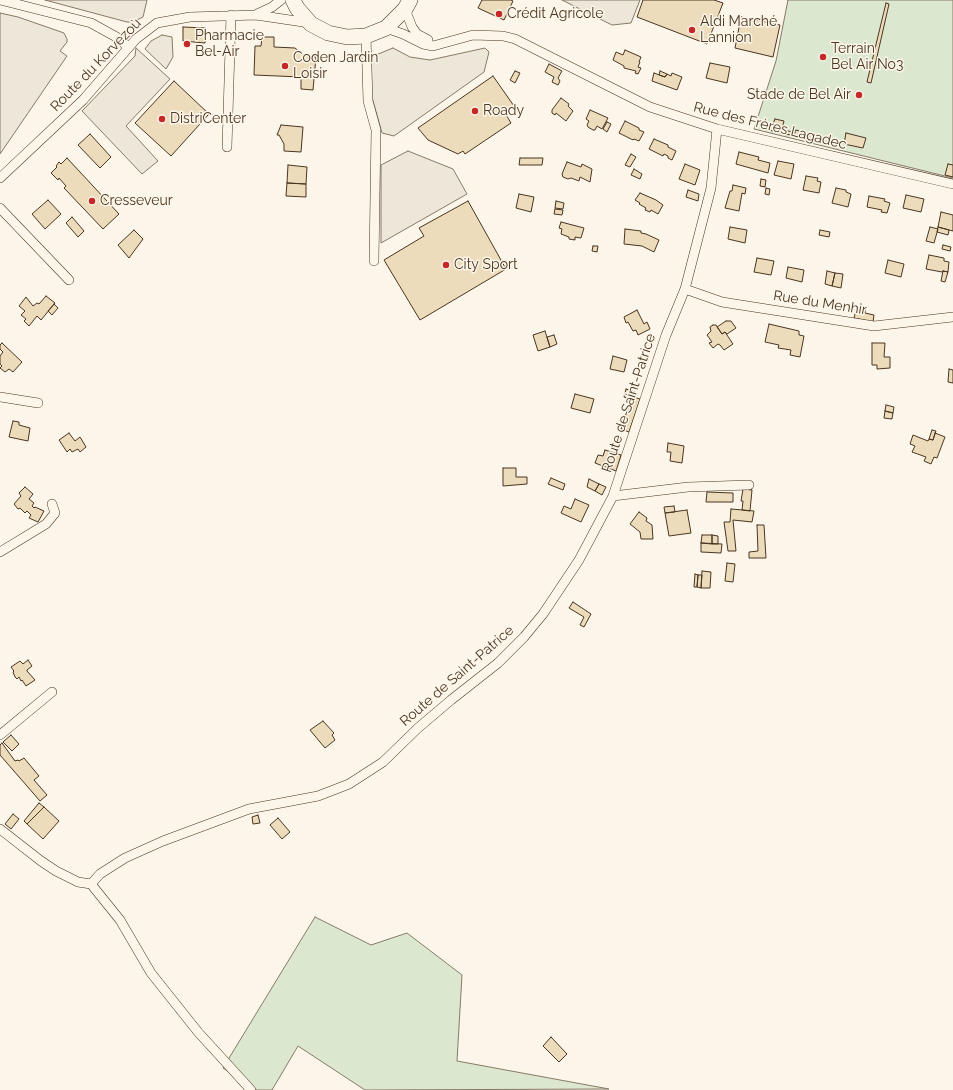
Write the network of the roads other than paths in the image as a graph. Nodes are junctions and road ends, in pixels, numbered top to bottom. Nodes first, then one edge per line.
1 (1, 0) edge
2 (281, 0) edge
3 (293, 0) edge
4 (408, 5) edge
5 (231, 15) junction
6 (256, 15) junction
7 (311, 24) junction
8 (386, 28) junction
9 (366, 36) junction
10 (453, 41) junction
11 (128, 48) junction
12 (717, 129) junction
13 (227, 147) dead end
14 (0, 178) edge
15 (953, 184) edge
16 (0, 208) edge
17 (374, 261) dead end
18 (69, 280) dead end
19 (685, 289) junction
20 (953, 317) edge
21 (0, 397) edge
22 (38, 403) dead end
23 (749, 486) dead end
24 (613, 496) junction
25 (52, 504) dead end
26 (0, 552) edge
27 (52, 692) dead end
28 (0, 735) edge
29 (0, 829) edge
30 (91, 884) junction
31 (251, 1090) edge

1 - 11 street
2 - 6 street
3 - 7 main road
4 - 8 main road
4 - 10 street, Rue des Frères Lagadec
5 - 6 street, Route du Korvezoù
5 - 11 street, Route du Korvezoù
5 - 13 street
6 - 7 street, Route du Korvezoù
7 - 9 main road
8 - 9 main road
8 - 10 street, Rue des Frères Lagadec
9 - 17 street
10 - 12 street, Rue des Frères Lagadec
11 - 14 street, Route du Korvezoù
12 - 15 street, Rue des Frères Lagadec
12 - 19 street, Route de Saint-Patrice
16 - 18 street
19 - 20 street, Rue du Menhir
19 - 24 street, Route de Saint-Patrice
21 - 22 street
23 - 24 street
24 - 30 street, Route de Saint-Patrice
25 - 26 street
27 - 28 street
29 - 30 street
30 - 31 street

